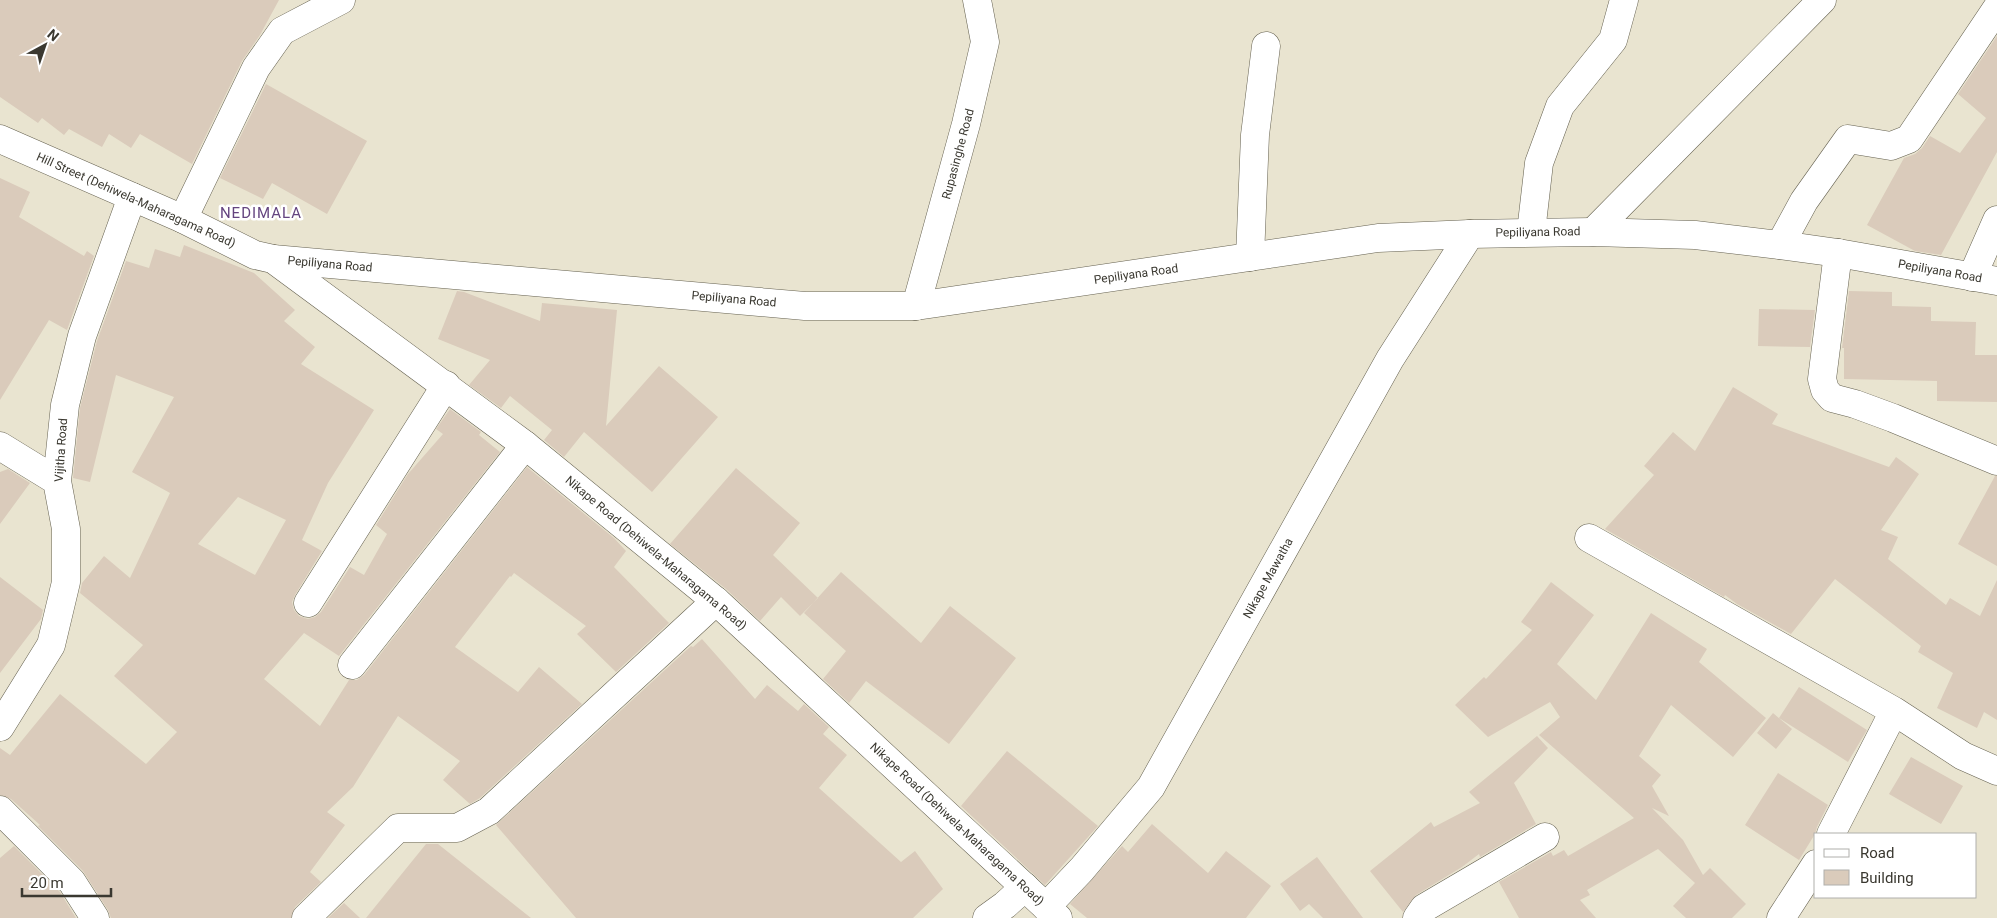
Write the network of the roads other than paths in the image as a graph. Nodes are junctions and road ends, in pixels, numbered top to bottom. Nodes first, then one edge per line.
1 (341, 0) edge
2 (977, 0) edge
3 (1624, 0) edge
4 (1822, 0) edge
5 (1997, 8) edge
6 (1266, 46) dead end
7 (0, 139) edge
8 (132, 197) junction
9 (184, 219) junction
10 (1997, 220) edge
11 (1531, 232) junction
12 (1593, 232) junction
13 (1470, 234) junction
14 (1780, 245) junction
15 (1838, 253) junction
16 (1250, 257) junction
17 (273, 259) junction
18 (1984, 279) edge
19 (916, 306) junction
20 (446, 385) junction
21 (525, 445) junction
22 (0, 446) edge
23 (1997, 461) edge
24 (57, 481) junction
25 (1589, 538) dead end
26 (716, 601) junction
27 (308, 603) dead end
28 (352, 665) dead end
29 (1894, 711) junction
30 (0, 726) edge
31 (1997, 771) edge
32 (0, 810) edge
33 (1832, 833) edge
34 (1545, 837) dead end
35 (1814, 867) edge
36 (1025, 887) junction
37 (1052, 912) edge
38 (95, 918) edge
39 (306, 918) edge
40 (987, 918) edge
41 (1417, 918) edge
42 (1781, 918) edge

1 - 9 street
2 - 19 street, Rupasinghe Road
3 - 11 street
4 - 12 street
5 - 14 street
6 - 16 street
7 - 8 street, Hill Street (Dehiwela-Maharagama Road)
8 - 9 street, Hill Street (Dehiwela-Maharagama Road)
8 - 24 street, Vijitha Road
9 - 17 street, Hill Street (Dehiwela-Maharagama Road)
10 - 18 street
11 - 12 street, Pepiliyana Road
11 - 13 street, Pepiliyana Road
12 - 14 street, Pepiliyana Road
13 - 16 street, Pepiliyana Road
13 - 37 street, Nikape Mawatha
14 - 15 street, Pepiliyana Road
15 - 18 street, Pepiliyana Road
15 - 23 street
16 - 19 street, Pepiliyana Road
17 - 19 street, Pepiliyana Road
17 - 20 street, Nikape Road (Dehiwela-Maharagama Road)
20 - 21 street, Nikape Road (Dehiwela-Maharagama Road)
20 - 27 street
21 - 26 street, Nikape Road (Dehiwela-Maharagama Road)
21 - 28 street
22 - 24 street
24 - 30 street, Vijitha Road
25 - 29 street
26 - 36 street, Nikape Road (Dehiwela-Maharagama Road)
26 - 39 street
29 - 31 street
29 - 33 street
32 - 38 street
34 - 41 street
35 - 42 street
36 - 37 street, Nikape Road (Dehiwela-Maharagama Road)
36 - 40 street

